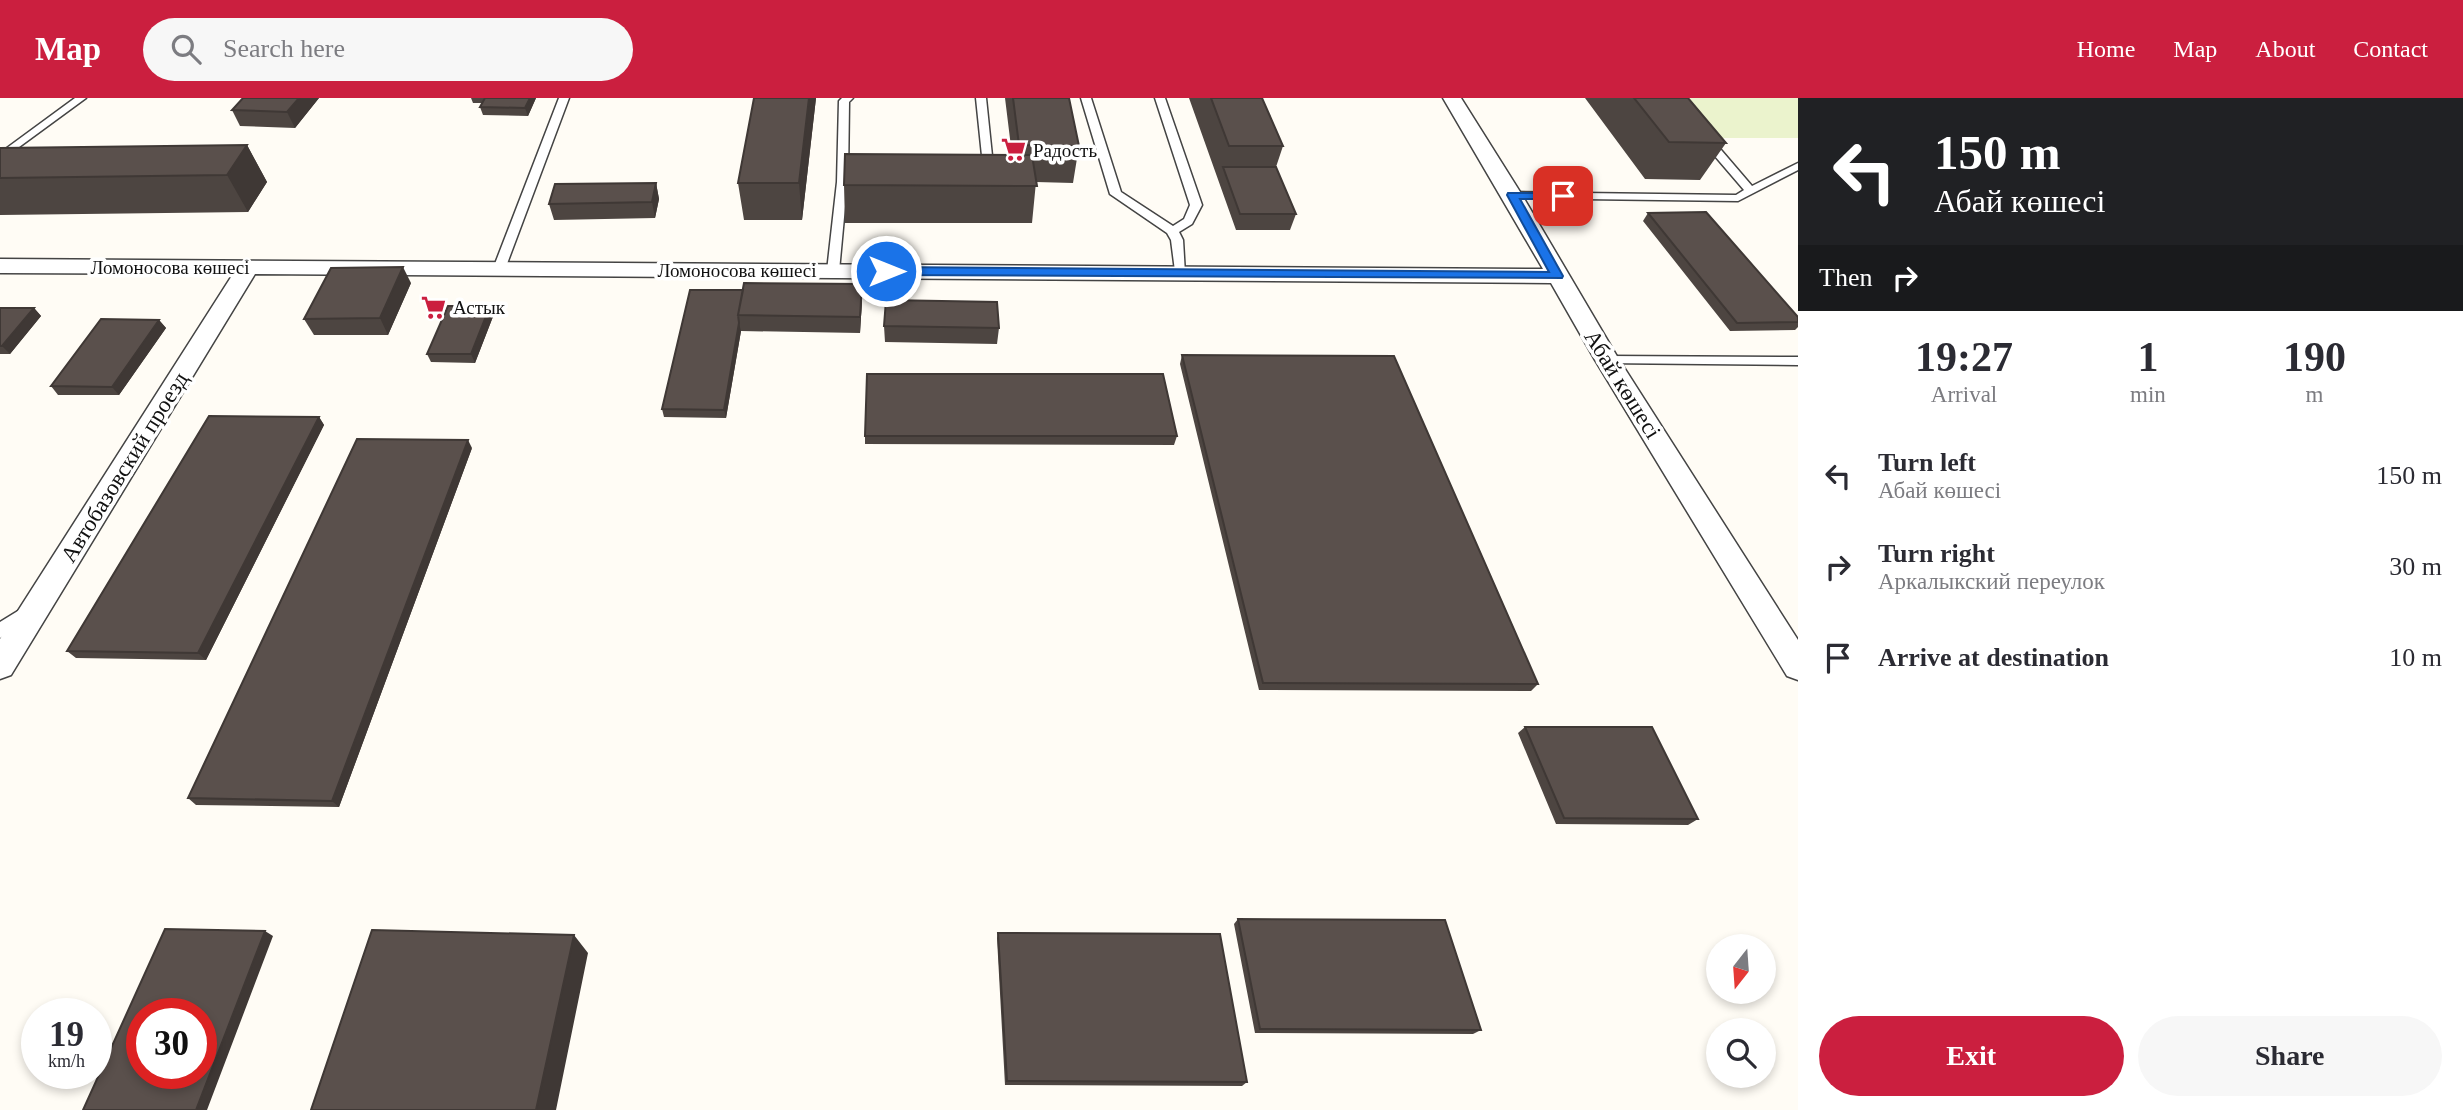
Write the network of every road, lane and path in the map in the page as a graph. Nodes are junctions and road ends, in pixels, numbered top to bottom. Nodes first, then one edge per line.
1 (81, 98) edge
2 (564, 98) edge
3 (848, 98) edge
4 (981, 98) edge
5 (1086, 98) edge
6 (1160, 98) edge
7 (1452, 98) edge
8 (1697, 129) edge
9 (0, 158) edge
10 (1798, 166) edge
11 (981, 180) edge
12 (842, 182) junction
13 (870, 182) edge
14 (1751, 190) junction
15 (1512, 195) junction
16 (1172, 231) junction
17 (0, 266) edge
18 (248, 268) junction
19 (499, 269) junction
20 (833, 271) junction
21 (1181, 271) junction
22 (1557, 276) junction
23 (1607, 360) junction
24 (1798, 361) edge
25 (40, 603) junction
26 (0, 631) edge
27 (0, 666) edge
28 (1798, 667) edge

1 - 9 lane
2 - 19 lane
3 - 12 lane
4 - 11 lane
5 - 16 lane
6 - 16 lane
7 - 15 street, Абай көшесі
8 - 14 lane
10 - 14 lane
12 - 13 lane
12 - 20 lane
14 - 15 lane
15 - 22 street, Абай көшесі
16 - 21 lane
17 - 18 street, Ломоносова көшесі
18 - 19 street, Ломоносова көшесі
18 - 25 street, Автобазовский проезд
19 - 20 street, Ломоносова көшесі
20 - 21 street, Ломоносова көшесі
21 - 22 street, Ломоносова көшесі
22 - 23 street, Абай көшесі
23 - 24 lane
23 - 28 street, Абай көшесі
25 - 26 lane
25 - 27 street, Автобазовский проезд

